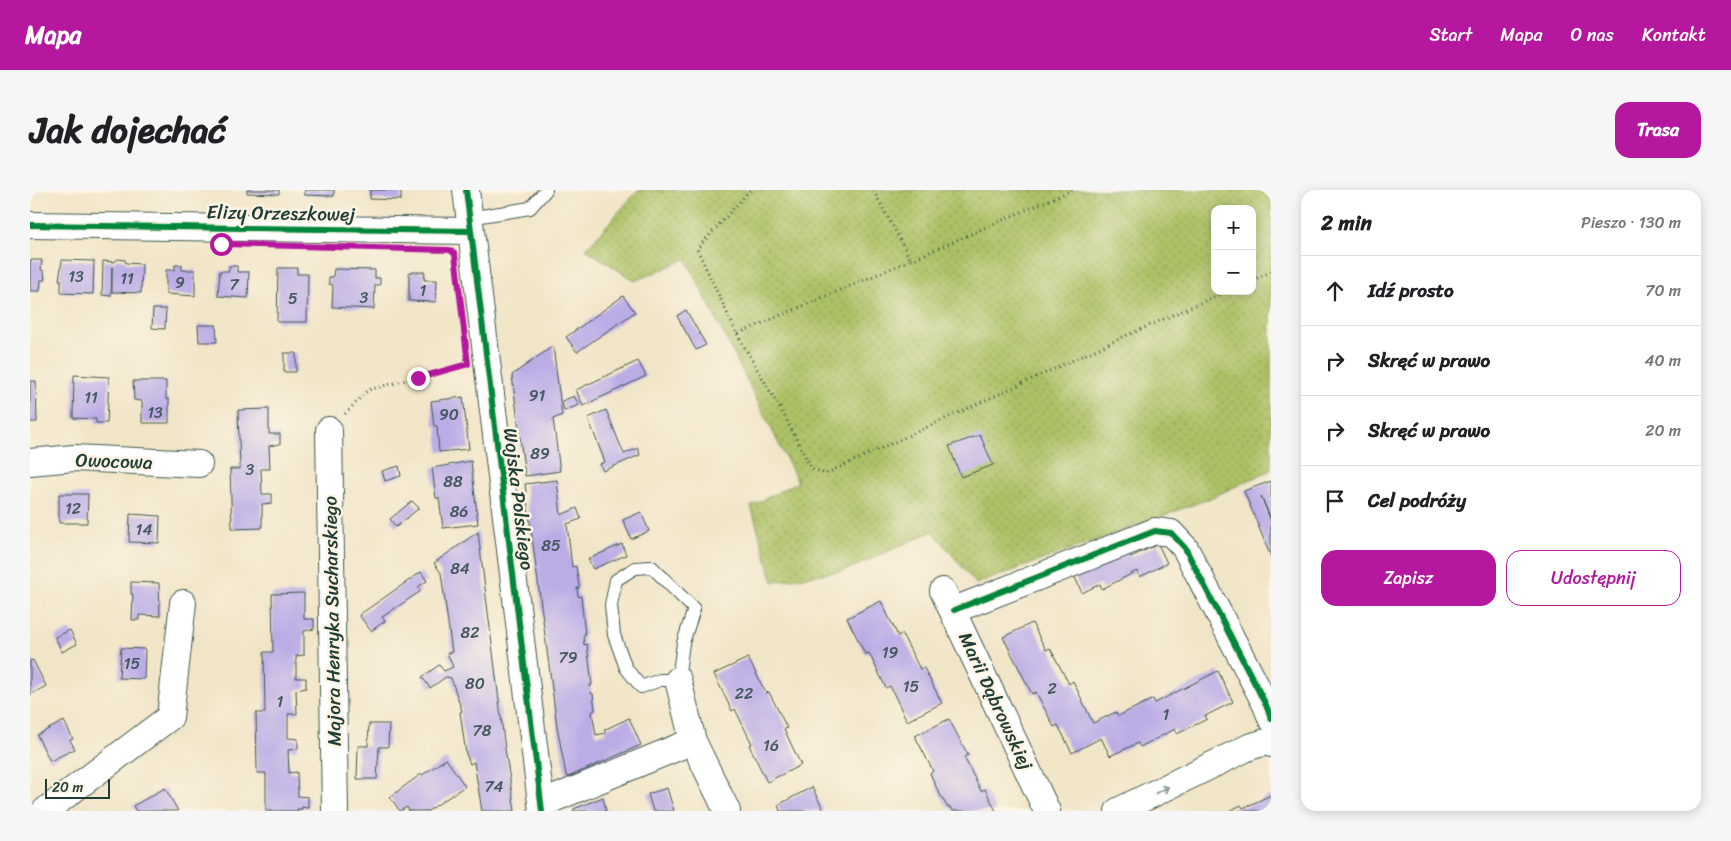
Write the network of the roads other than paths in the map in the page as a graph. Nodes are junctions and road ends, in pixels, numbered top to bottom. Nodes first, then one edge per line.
1 (466, 190) edge
2 (546, 190) edge
3 (30, 224) edge
4 (470, 225) junction
5 (329, 430) road end
6 (30, 462) edge
7 (199, 464) dead end
8 (183, 603) dead end
9 (678, 680) junction
10 (1271, 718) edge
11 (693, 741) junction
12 (1271, 744) edge
13 (542, 807) edge
14 (45, 811) edge
15 (335, 811) edge
16 (727, 811) edge
17 (1047, 811) edge
18 (1118, 811) edge

1 - 4 street, Wojska Polskiego
2 - 4 lane
3 - 4 street, Elizy Orzeszkowej
4 - 13 street, Wojska Polskiego
5 - 15 street, Majora Henryka Sucharskiego
6 - 7 street, Owocowa
8 - 14 street
9 - 9 lane
9 - 11 street
10 - 17 street, Marii Dąbrowskiej
11 - 13 street
11 - 16 street
18 -> 12 street

